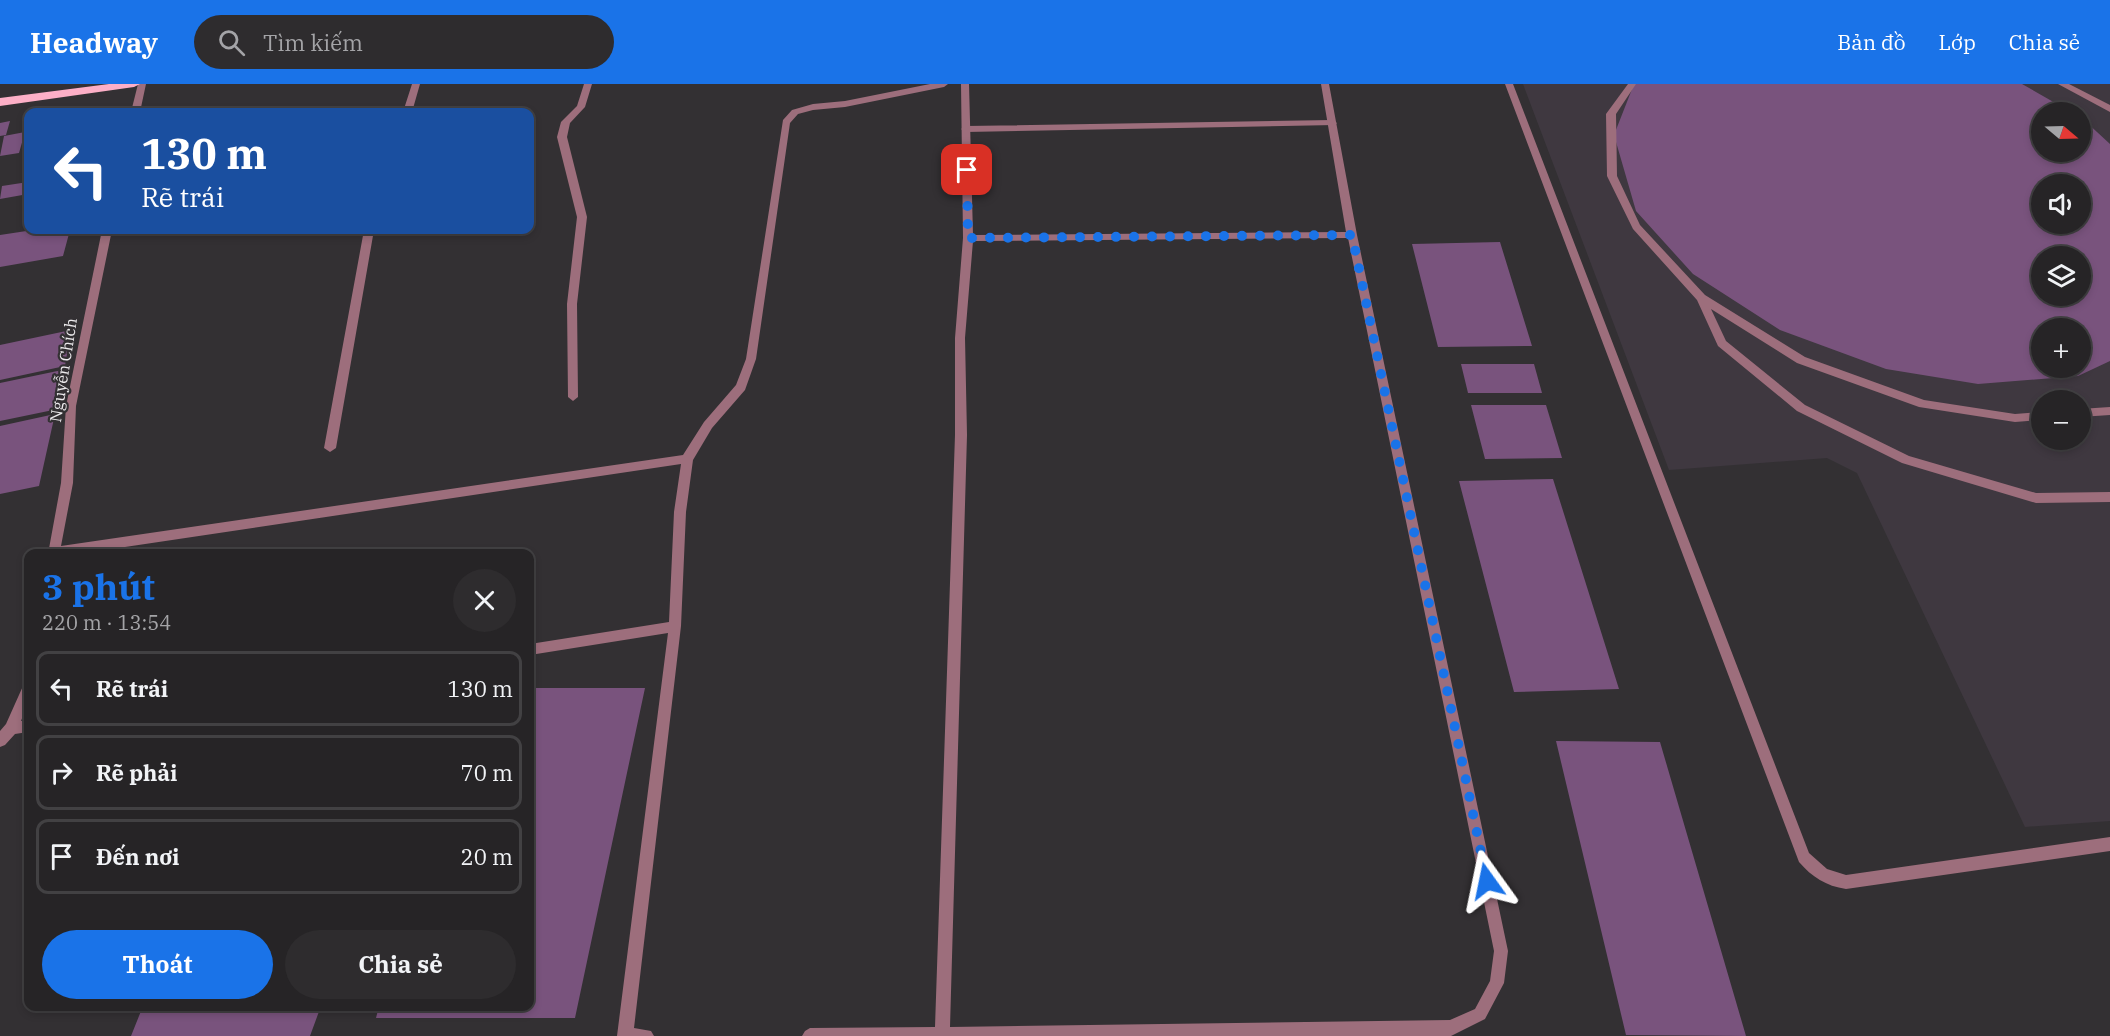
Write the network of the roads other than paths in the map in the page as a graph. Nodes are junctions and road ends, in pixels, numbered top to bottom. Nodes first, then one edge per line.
1 (134, 84) edge
2 (142, 84) edge
3 (416, 84) edge
4 (588, 84) edge
5 (944, 84) edge
6 (965, 84) edge
7 (1325, 84) edge
8 (1509, 84) edge
9 (1632, 84) edge
10 (2062, 84) edge
11 (0, 102) edge
12 (136, 108) edge
13 (408, 108) edge
14 (2110, 109) edge
15 (1332, 123) junction
16 (966, 129) junction
17 (106, 234) edge
18 (368, 234) edge
19 (1352, 235) junction
20 (968, 238) junction
21 (1701, 298) junction
22 (573, 397) dead end
23 (2110, 411) edge
24 (2091, 412) edge
25 (2031, 417) edge
26 (330, 448) dead end
27 (687, 459) junction
28 (2110, 497) edge
29 (55, 549) edge
30 (81, 549) edge
31 (675, 626) junction
32 (534, 648) edge
33 (24, 699) edge
34 (24, 726) edge
35 (11, 728) junction
36 (0, 741) edge
37 (2110, 844) edge
38 (942, 1035) edge
39 (625, 1036) edge
40 (646, 1036) edge
41 (810, 1036) edge

1 - 11 main road
2 - 12 street
3 - 13 street
4 - 22 street
5 - 27 street
6 - 16 street
7 - 15 street
8 - 37 street
9 - 21 street
10 - 14 street
15 - 16 street
15 - 19 street
16 - 20 street
17 - 29 street, Nguyễn Chích
18 - 26 street
19 - 20 street
19 - 38 street
20 - 38 street
21 - 25 street
21 - 28 street
23 - 24 street
27 - 30 street
27 - 31 street
31 - 32 street
31 - 39 street
33 - 35 street
34 - 35 street
35 - 36 street
38 - 41 street
39 - 40 street

